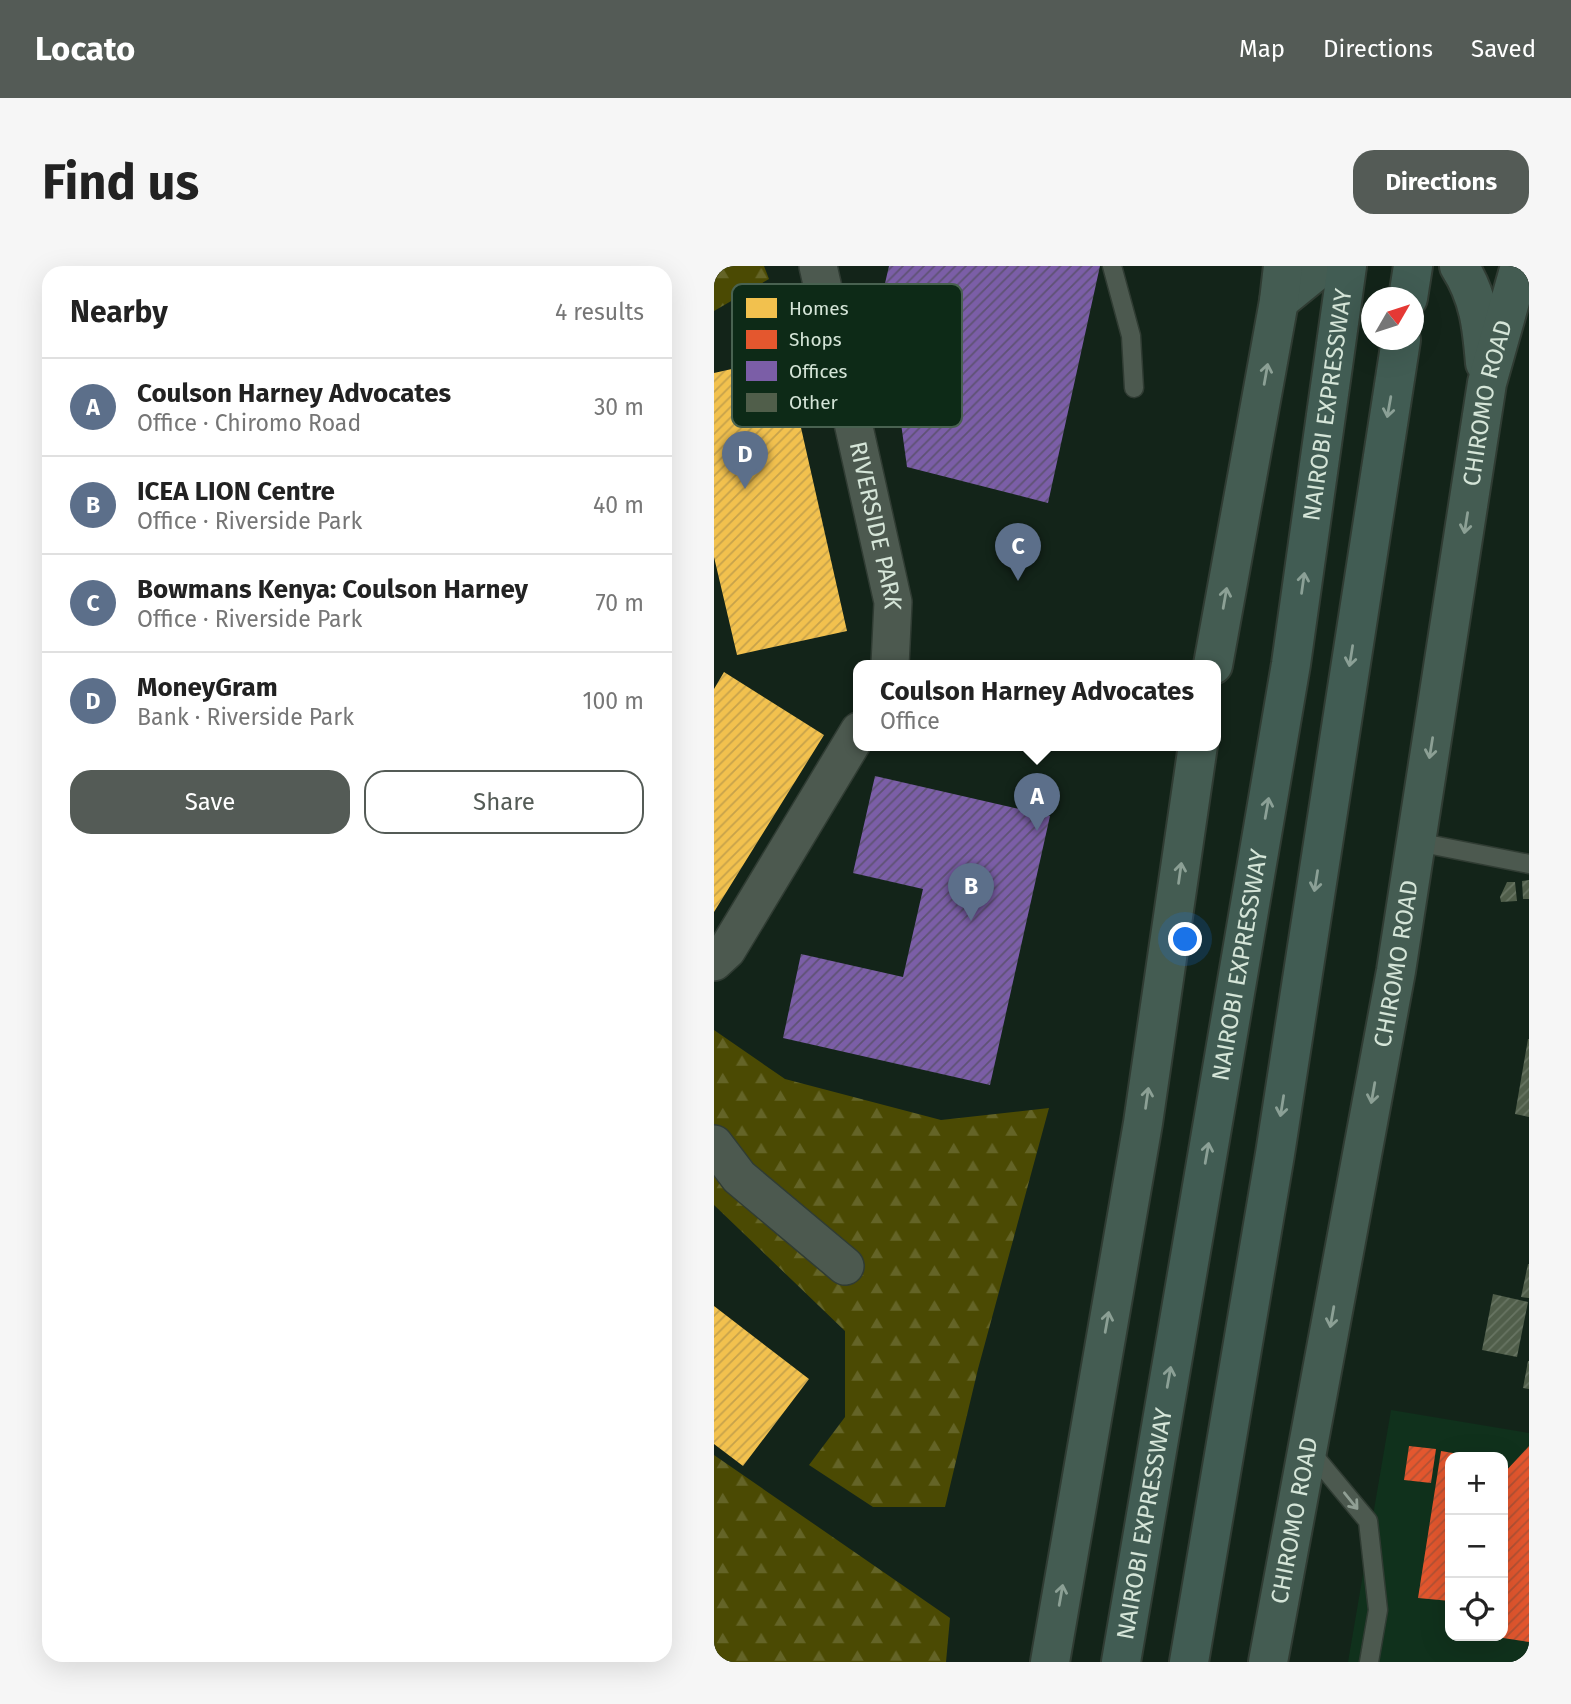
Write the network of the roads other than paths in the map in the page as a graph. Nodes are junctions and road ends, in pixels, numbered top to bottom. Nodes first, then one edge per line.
1 (818, 266) edge
2 (1112, 266) edge
3 (1322, 266) edge
4 (1348, 266) edge
5 (1413, 266) edge
6 (1459, 266) edge
7 (1520, 266) edge
8 (822, 284) edge
9 (1281, 284) edge
10 (1410, 287) edge
11 (1399, 350) edge
12 (1487, 383) junction
13 (1135, 388) dead end
14 (854, 427) edge
15 (890, 660) edge
16 (1214, 660) edge
17 (853, 741) edge
18 (1197, 751) edge
19 (1417, 842) junction
20 (1529, 864) edge
21 (714, 962) edge
22 (714, 1144) edge
23 (845, 1266) dead end
24 (1307, 1448) junction
25 (1050, 1662) edge
26 (1121, 1662) edge
27 (1189, 1662) edge
28 (1268, 1662) edge
29 (1369, 1662) edge

1 - 8 street, RIVERSIDE PARK
2 - 13 lane
3 - 9 highway
26 -> 4 highway, NAIROBI EXPRESSWAY
5 - 10 highway
6 - 12 highway
7 - 12 highway, CHIROMO ROAD
16 -> 9 highway
11 -> 27 highway
12 -> 19 highway, CHIROMO ROAD
14 - 15 street, RIVERSIDE PARK
17 - 21 street
25 -> 18 highway
19 - 20 lane
19 -> 24 highway, CHIROMO ROAD
22 - 23 street
24 - 28 highway, CHIROMO ROAD
24 -> 29 lane

